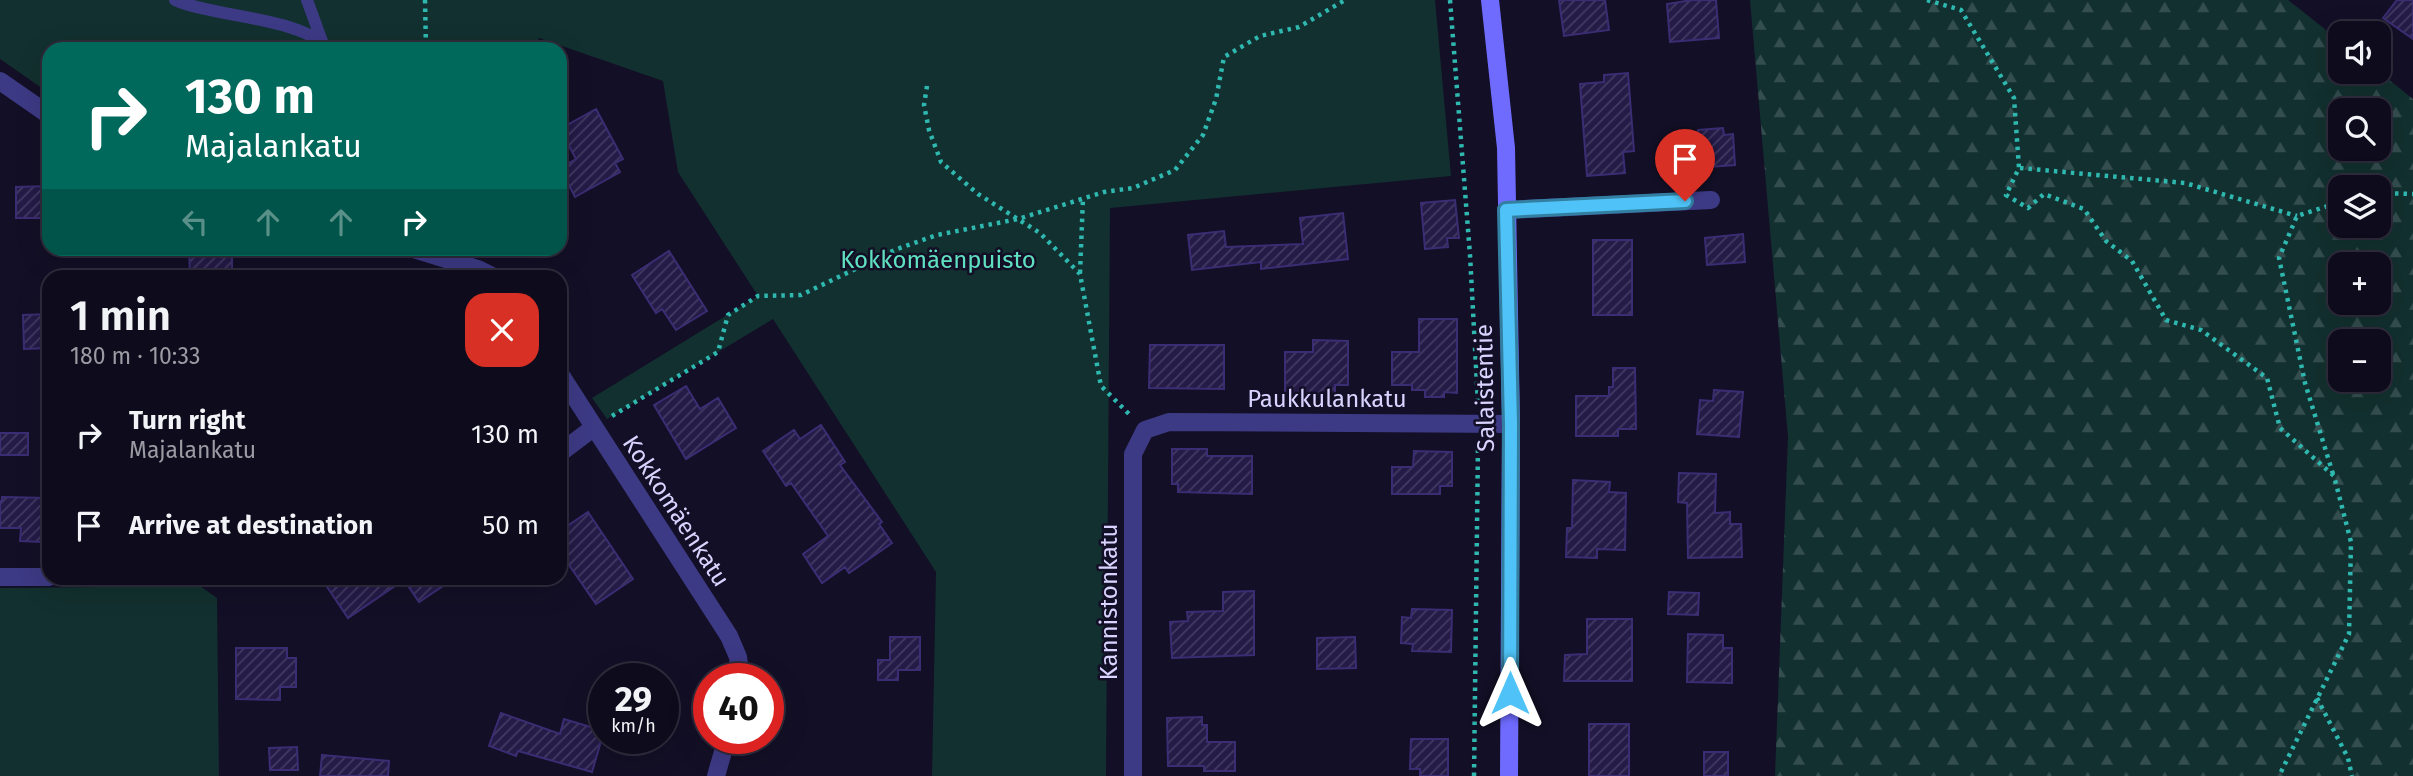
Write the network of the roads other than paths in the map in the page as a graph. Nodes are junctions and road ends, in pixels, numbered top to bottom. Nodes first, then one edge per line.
1 (176, 0) edge
2 (307, 0) edge
3 (1490, 0) edge
4 (319, 42) edge
5 (323, 42) edge
6 (0, 81) edge
7 (42, 110) edge
8 (1711, 200) dead end
9 (1506, 210) junction
10 (436, 256) edge
11 (480, 270) edge
12 (567, 385) edge
13 (1511, 424) junction
14 (593, 428) junction
15 (1145, 430) joint
16 (567, 448) edge
17 (0, 577) edge
18 (42, 577) edge
19 (739, 663) edge
20 (722, 754) edge
21 (716, 776) edge
22 (1133, 776) edge
23 (1508, 776) edge

1 - 4 lane
2 - 5 lane
3 - 9 street, Salaistentie
6 - 7 street
8 - 9 street
9 - 13 street, Salaistentie
10 - 11 street
12 - 14 street, Kokkomäenkatu
13 - 15 street, Paukkulankatu
13 - 23 street, Salaistentie
14 - 16 street
14 - 19 street, Kokkomäenkatu
15 - 22 street, Kannistonkatu
17 - 18 street
20 - 21 street

